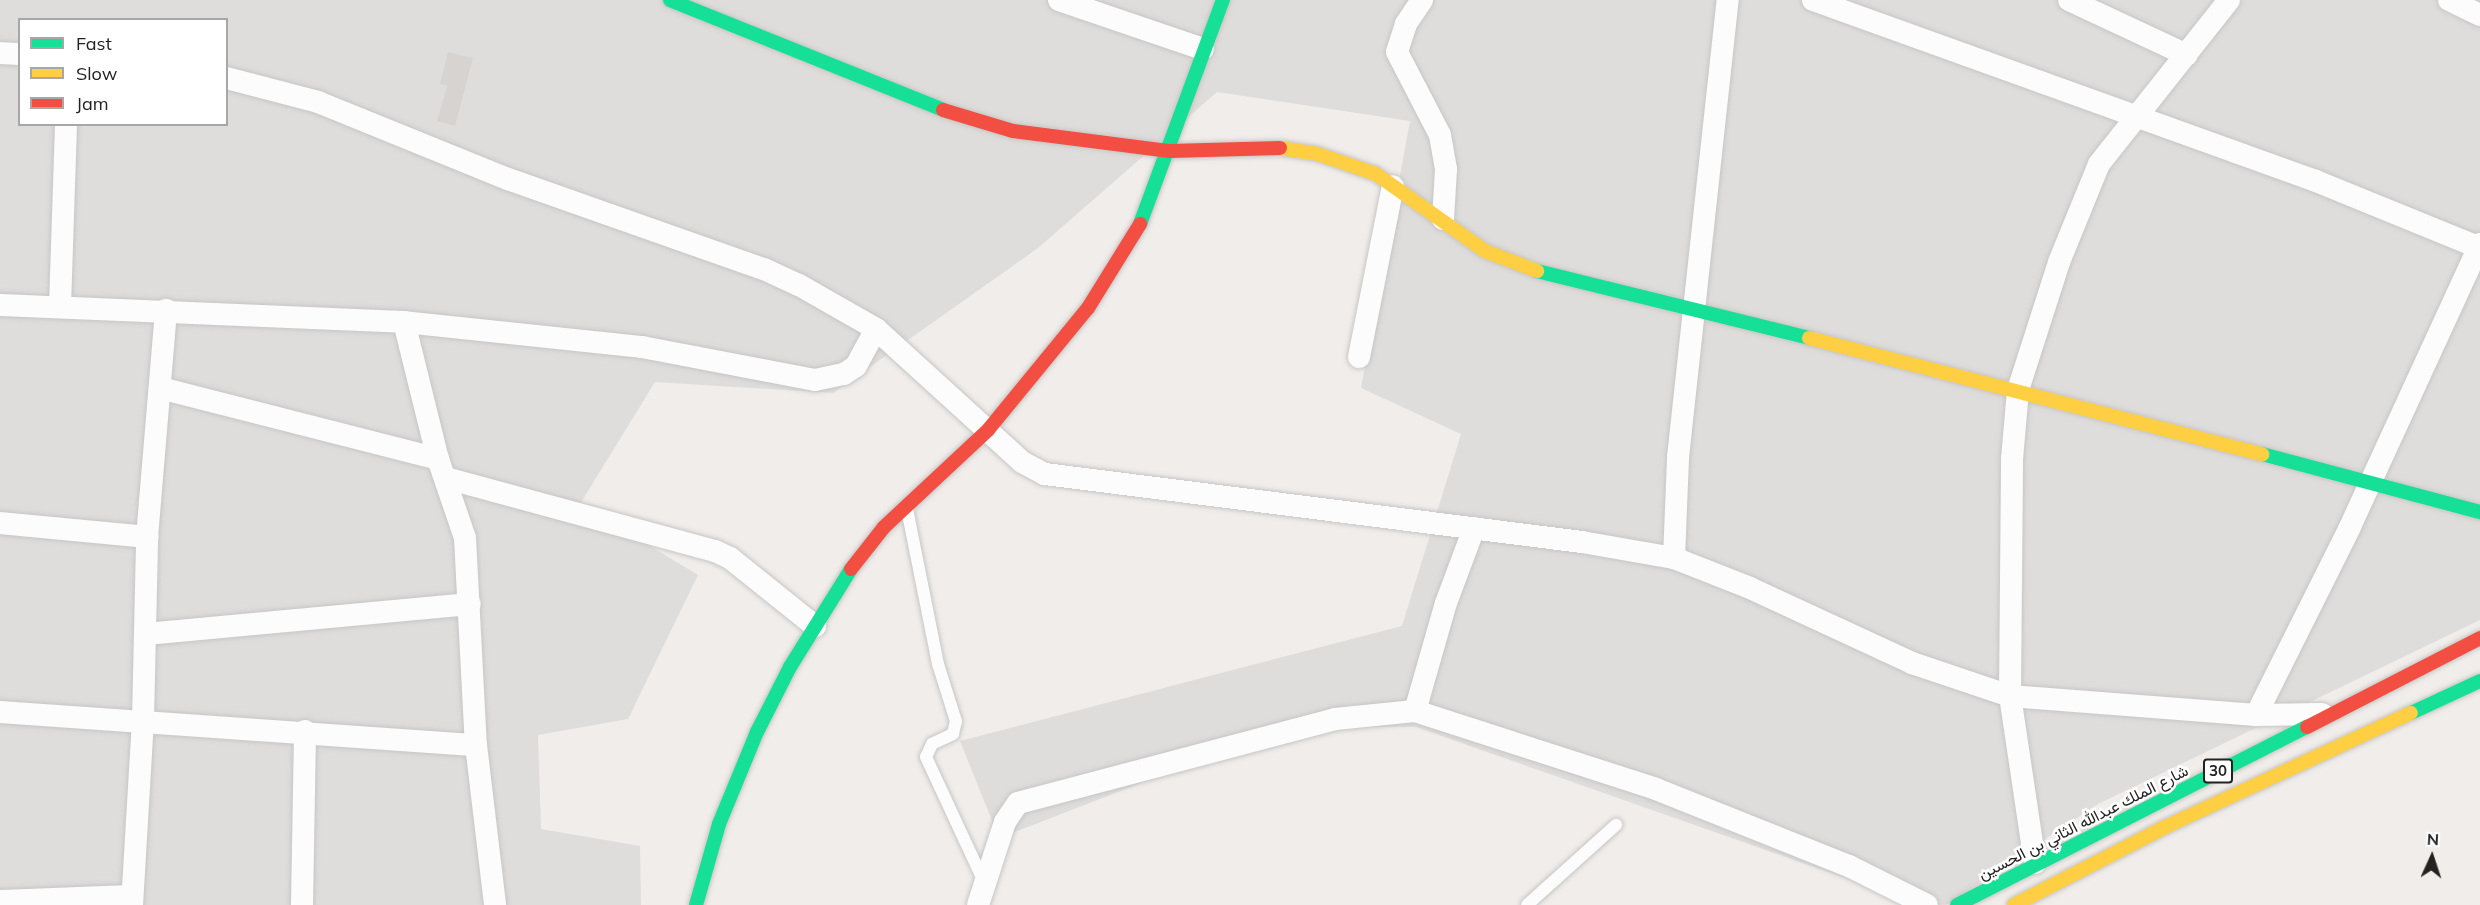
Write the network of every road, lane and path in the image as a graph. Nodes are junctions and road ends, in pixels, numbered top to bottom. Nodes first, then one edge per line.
1 (670, 0) edge
2 (1059, 0) edge
3 (1222, 0) edge
4 (1422, 0) edge
5 (1728, 0) edge
6 (1813, 0) edge
7 (2069, 0) edge
8 (2229, 0) edge
9 (2449, 0) edge
10 (2480, 15) edge
11 (1203, 49) junction
12 (0, 53) edge
13 (18, 54) edge
14 (2187, 55) junction
15 (228, 79) edge
16 (2133, 118) junction
17 (66, 126) edge
18 (1170, 151) junction
19 (1393, 186) junction
20 (1443, 219) junction
21 (2479, 246) edge
22 (0, 304) edge
23 (60, 306) junction
24 (166, 310) junction
25 (1696, 312) junction
26 (404, 322) junction
27 (876, 329) junction
28 (1359, 357) dead end
29 (160, 388) junction
30 (2018, 390) junction
31 (988, 430) junction
32 (442, 469) junction
33 (2368, 486) junction
34 (907, 506) junction
35 (2480, 512) edge
36 (0, 523) edge
37 (1474, 528) junction
38 (147, 537) junction
39 (1674, 558) junction
40 (470, 604) junction
41 (814, 626) junction
42 (146, 634) junction
43 (2480, 638) edge
44 (2480, 681) edge
45 (2010, 696) junction
46 (1415, 711) junction
47 (0, 712) edge
48 (2332, 714) junction
49 (2256, 715) junction
50 (143, 720) junction
51 (305, 731) junction
52 (476, 745) junction
53 (1616, 825) dead end
54 (2035, 863) junction
55 (2055, 883) junction
56 (982, 895) edge
57 (0, 901) edge
58 (132, 901) edge
59 (302, 905) edge
60 (495, 905) edge
61 (696, 905) edge
62 (1527, 905) edge
63 (1927, 905) edge
64 (1957, 905) edge
65 (2014, 905) edge
66 (2046, 905) edge

1 - 18 street
2 - 11 street
3 - 11 street
4 - 20 street
5 - 25 street
6 - 16 street
7 - 14 street
8 - 14 street
9 - 10 street
11 - 18 street
12 - 13 street
14 - 16 street
15 - 27 street
16 - 21 street
16 - 30 street
17 - 23 street
18 - 19 street
18 - 31 street
19 - 20 street
19 - 28 street
20 - 25 street
21 - 33 street
22 - 23 street
23 - 24 street
24 - 26 street
24 - 29 street
25 - 30 street
25 - 39 street
26 - 27 street
26 - 32 street
27 - 31 street
29 - 32 street
29 - 38 street
30 - 33 street
30 - 45 street
31 - 34 street
31 - 37 street
32 - 40 street
32 - 41 street
33 - 35 street
33 - 49 street
34 - 41 street
34 - 56 lane
36 - 38 street
37 - 39 street
37 - 46 street
38 - 42 street
39 - 45 street
40 - 42 street
40 - 52 street
41 - 61 street
42 - 50 street
43 - 48 street, شارع الملك عبدالله الثاني بن الحسين / 30
44 - 55 street, 30
45 - 49 street
45 - 54 street
46 - 56 street
46 - 63 street
47 - 50 street
48 - 49 street
48 - 54 street, شارع الملك عبدالله الثاني بن الحسين / 30
50 - 51 street
50 - 58 street
51 - 52 street
51 - 59 street
52 - 60 street
53 - 62 lane
54 - 64 street, شارع الملك عبدالله الثاني بن الحسين / 30
55 - 65 street, 30
55 - 66 street
57 - 58 street

